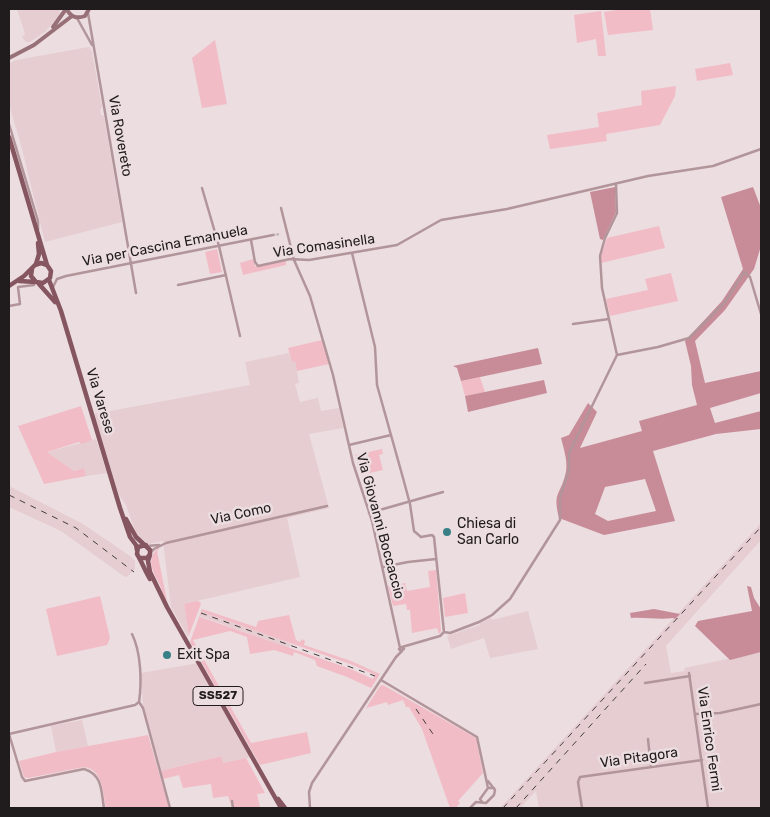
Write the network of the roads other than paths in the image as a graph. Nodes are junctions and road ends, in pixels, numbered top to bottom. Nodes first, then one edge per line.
1 (67, 9) edge
2 (88, 11) edge
3 (72, 16) junction
4 (78, 18) junction
5 (49, 33) junction
6 (94, 48) junction
7 (10, 57) edge
8 (9, 124) edge
9 (9, 137) edge
10 (761, 149) edge
11 (616, 185) junction
12 (202, 188) dead end
13 (281, 208) dead end
14 (37, 231) junction
15 (286, 233) junction
16 (280, 234) tunnel mouth
17 (274, 235) tunnel mouth
18 (251, 240) junction
19 (219, 246) junction
20 (352, 253) junction
21 (294, 260) junction
22 (131, 263) junction
23 (47, 265) junction
24 (34, 267) junction
25 (51, 274) junction
26 (226, 275) junction
27 (61, 277) junction
28 (49, 280) junction
29 (17, 281) junction
30 (36, 283) junction
31 (178, 285) dead end
32 (9, 286) edge
33 (136, 294) dead end
34 (56, 298) junction
35 (9, 306) edge
36 (61, 311) junction
37 (761, 314) edge
38 (609, 319) junction
39 (573, 324) dead end
40 (240, 336) dead end
41 (617, 355) junction
42 (391, 435) junction
43 (349, 444) junction
44 (443, 492) dead end
45 (117, 497) junction
46 (408, 502) junction
47 (327, 506) dead end
48 (369, 513) junction
49 (160, 545) junction
50 (147, 546) junction
51 (137, 550) junction
52 (150, 555) junction
53 (140, 558) junction
54 (436, 559) junction
55 (382, 567) junction
56 (165, 603) junction
57 (444, 632) junction
58 (132, 634) dead end
59 (401, 649) junction
60 (381, 680) junction
61 (645, 683) dead end
62 (139, 702) junction
63 (761, 704) edge
64 (695, 714) junction
65 (9, 734) edge
66 (648, 739) dead end
67 (702, 760) junction
68 (651, 767) junction
69 (487, 780) junction
70 (270, 788) junction
71 (488, 788) junction
72 (494, 788) junction
73 (480, 798) junction
74 (232, 801) dead end
75 (476, 802) junction
76 (482, 802) junction
77 (104, 808) edge
78 (170, 808) edge
79 (233, 808) edge
80 (281, 808) edge
81 (285, 808) edge
82 (311, 808) edge
83 (470, 808) edge
84 (582, 808) edge
85 (708, 808) edge

1 - 3 street
1 - 5 street
2 - 4 street
2 - 6 street, Via Rovereto
3 - 4 street
3 - 5 street
4 - 6 street
5 - 7 street
6 - 22 street, Via Rovereto
8 - 14 street
9 - 14 main road
10 - 11 street, Via Comasinella
11 - 20 street, Via Comasinella
11 - 38 street
12 - 19 street
13 - 15 street, Via Giovanni Boccaccio
14 - 23 main road
14 - 24 main road
15 - 16 street
15 - 21 street, Via Giovanni Boccaccio
17 - 18 street, Via per Cascina Emanuela
18 - 19 street, Via per Cascina Emanuela
18 - 21 street, Via Comasinella
19 - 22 street, Via per Cascina Emanuela
19 - 26 street
20 - 21 street, Via Comasinella
20 - 42 street
21 - 43 street, Via Giovanni Boccaccio
22 - 27 street, Via per Cascina Emanuela
22 - 33 street, Via Rovereto
23 - 24 main road
23 - 25 main road
24 - 29 main road
24 - 30 main road
25 - 27 street, Via per Cascina Emanuela
25 - 28 main road
26 - 31 street
26 - 40 street
27 - 34 street
28 - 30 main road
28 - 34 main road, Via Varese
29 - 30 main road
29 - 32 main road
30 - 35 street
30 - 36 main road, Via Varese
34 - 36 main road, Via Varese
36 - 45 main road, Via Varese
37 - 41 street
38 - 39 street
38 - 41 street
41 - 57 street
42 - 43 street, Via Giovanni Boccaccio
42 - 46 street
43 - 48 street, Via Giovanni Boccaccio
44 - 46 street
45 - 50 main road, Via Varese
45 - 51 main road, Via Varese
46 - 48 street
46 - 54 street
47 - 49 street, Via Como
48 - 55 street, Via Giovanni Boccaccio
49 - 50 street, Via Como
49 - 52 street, Via Como
50 - 51 main road
50 - 52 main road
51 - 53 main road
52 - 53 main road
52 - 56 main road, SS527
53 - 56 main road, SS527
54 - 55 street
54 - 57 street
55 - 59 street, Via Giovanni Boccaccio
56 - 70 main road, SS527
57 - 59 street
58 - 62 street
59 - 60 street
60 - 69 street
60 - 82 street
61 - 64 street, Via Enrico Fermi
62 - 65 street
62 - 78 street
63 - 64 street
64 - 67 street, Via Enrico Fermi
65 - 77 street
66 - 68 street
67 - 68 street, Via Pitagora
67 - 85 street, Via Enrico Fermi
68 - 84 street, Via Pitagora
69 - 71 street
69 - 72 street
70 - 80 main road, SS527
70 - 81 main road, SS527
71 - 72 street
71 - 73 street
72 - 76 street
73 - 75 street
73 - 76 street
74 - 79 street
75 - 76 street
75 - 83 street

